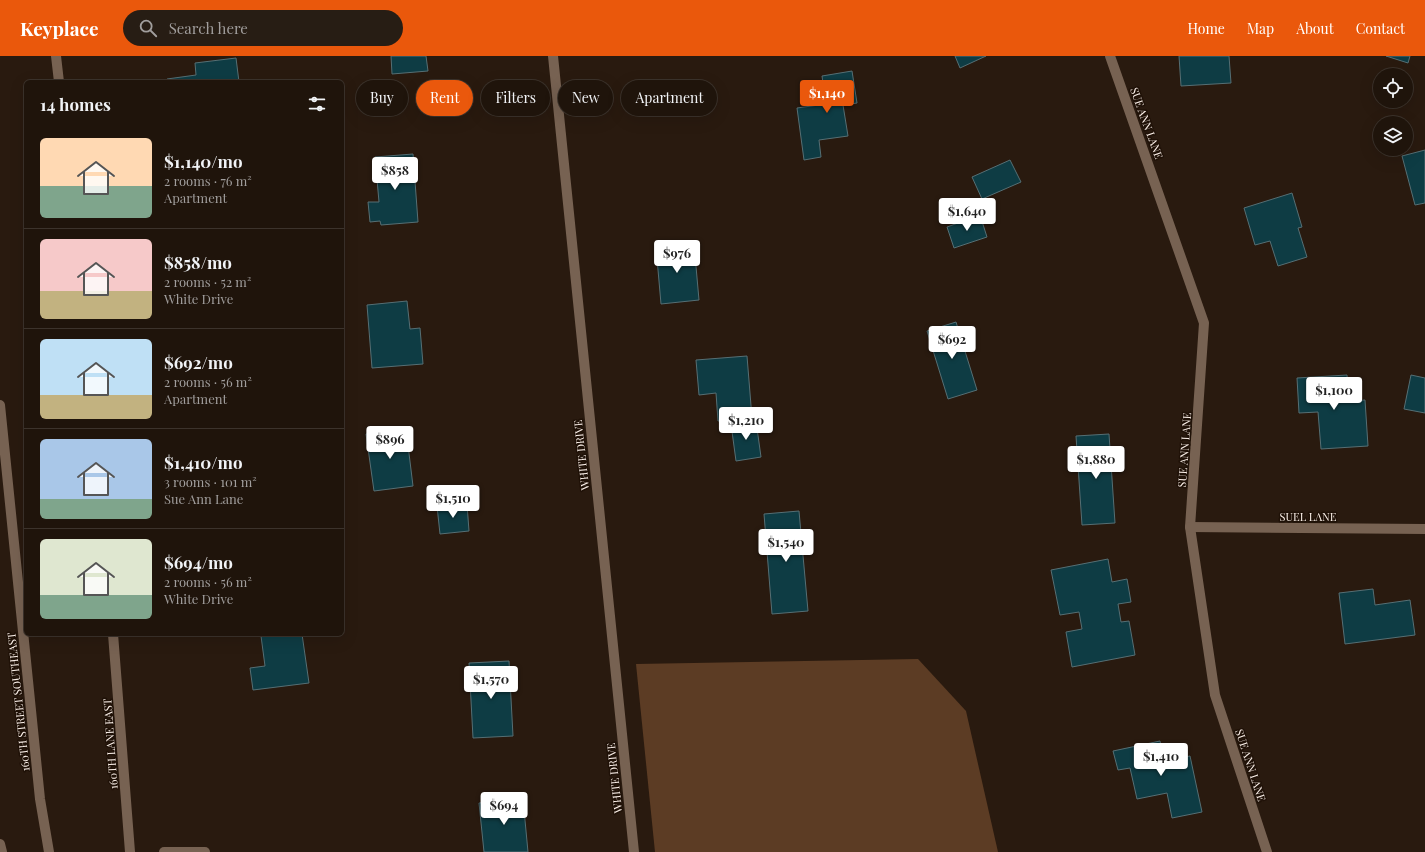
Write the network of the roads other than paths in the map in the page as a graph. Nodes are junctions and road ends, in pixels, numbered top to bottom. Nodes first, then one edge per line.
1 (56, 56) edge
2 (553, 56) edge
3 (1110, 56) edge
4 (59, 80) edge
5 (0, 405) edge
6 (1190, 527) junction
7 (1425, 529) edge
8 (113, 636) edge
9 (0, 844) edge
10 (2, 852) edge
11 (49, 852) edge
12 (130, 852) edge
13 (164, 852) edge
14 (205, 852) edge
15 (634, 852) edge
16 (1267, 852) edge

1 - 4 street
2 - 15 street, WHITE DRIVE
3 - 6 street, SUE ANN LANE
5 - 11 street, 160TH STREET SOUTHEAST
6 - 7 street, SUEL LANE
6 - 16 street, SUE ANN LANE
8 - 12 street, 160TH LANE EAST
9 - 10 street
13 - 14 street

